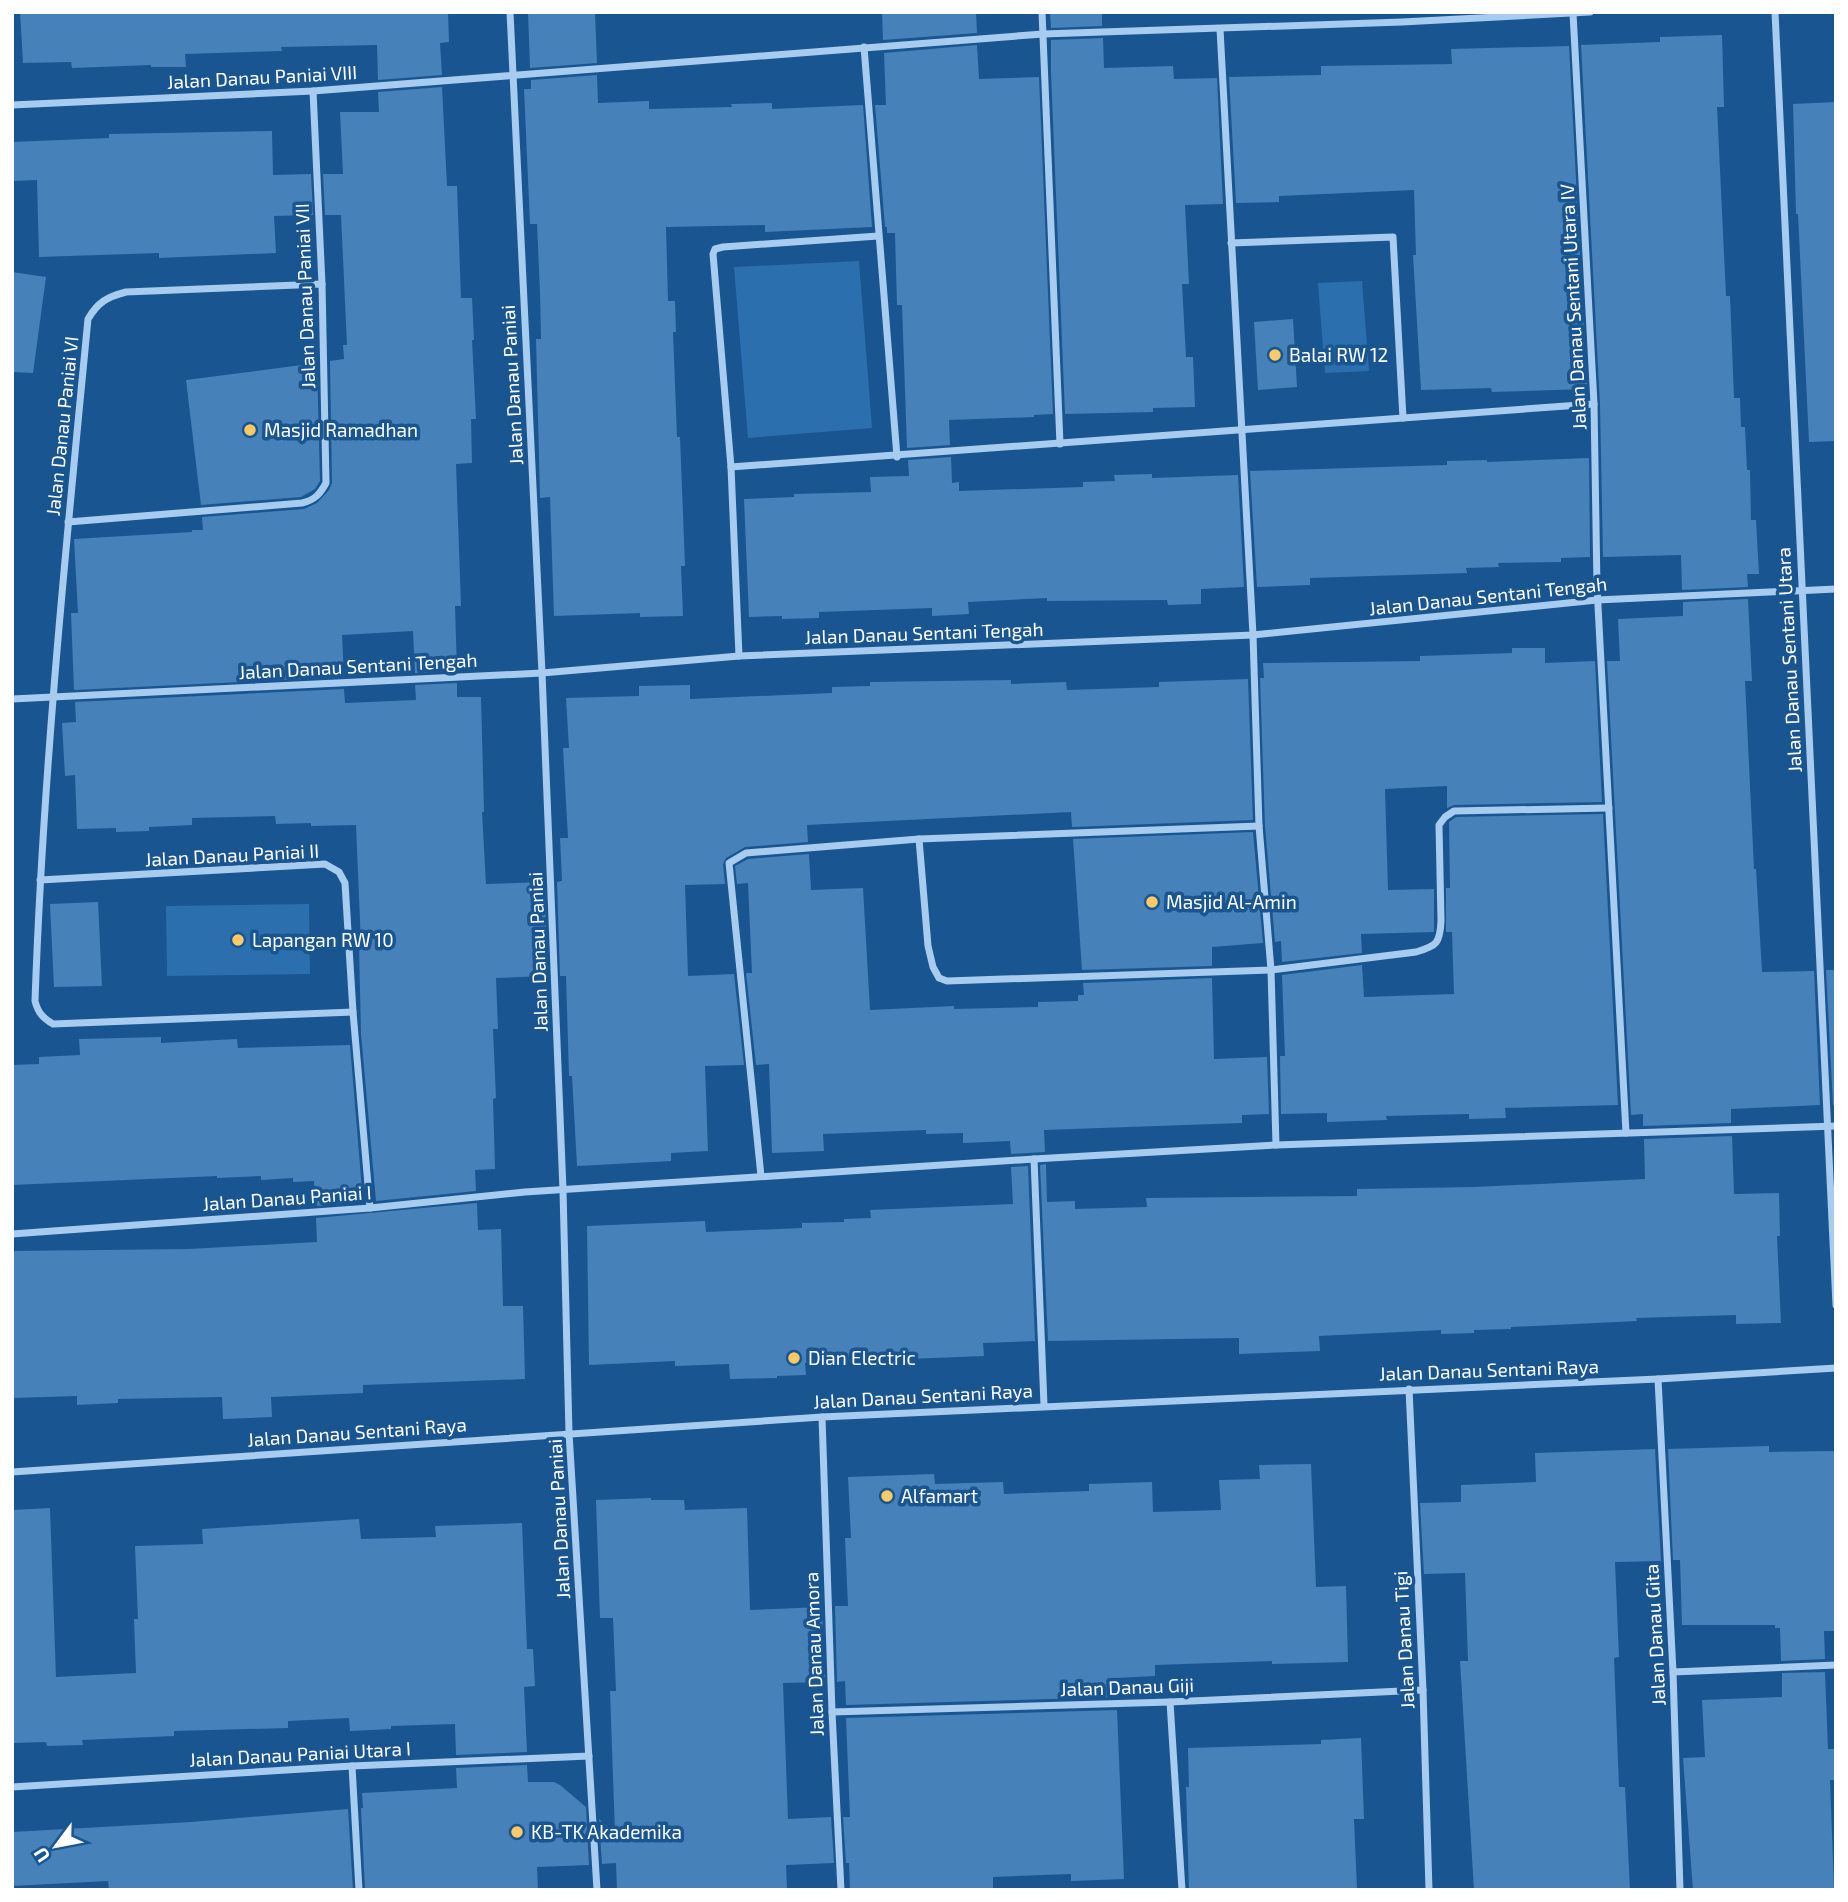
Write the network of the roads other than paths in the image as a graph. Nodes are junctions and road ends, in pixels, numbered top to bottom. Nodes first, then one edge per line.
1 (510, 12) edge
2 (1042, 12) edge
3 (1590, 12) edge
4 (1776, 12) edge
5 (1573, 13) edge
6 (1220, 29) junction
7 (1042, 34) junction
8 (864, 47) junction
9 (512, 76) junction
10 (313, 91) junction
11 (12, 105) edge
12 (878, 236) junction
13 (1231, 243) junction
14 (322, 284) junction
15 (1594, 404) junction
16 (1403, 418) junction
17 (1242, 430) junction
18 (1060, 444) junction
19 (897, 457) junction
20 (730, 467) junction
21 (68, 522) junction
22 (1836, 589) edge
23 (1801, 590) junction
24 (1597, 600) junction
25 (1253, 635) junction
26 (739, 656) junction
27 (542, 673) junction
28 (55, 697) junction
29 (12, 699) edge
30 (1609, 808) junction
31 (1259, 826) junction
32 (919, 839) junction
33 (40, 880) junction
34 (1271, 970) junction
35 (353, 1012) junction
36 (1832, 1126) edge
37 (1626, 1133) junction
38 (1276, 1145) junction
39 (1034, 1159) junction
40 (761, 1176) junction
41 (563, 1191) junction
42 (370, 1208) junction
43 (12, 1234) edge
44 (1836, 1306) edge
45 (1836, 1368) edge
46 (1658, 1379) junction
47 (1409, 1389) junction
48 (1044, 1405) junction
49 (822, 1417) junction
50 (569, 1433) junction
51 (12, 1472) edge
52 (1836, 1665) edge
53 (1672, 1672) junction
54 (1423, 1690) junction
55 (1170, 1702) junction
56 (832, 1712) junction
57 (589, 1756) junction
58 (352, 1766) junction
59 (12, 1787) edge
60 (1182, 1889) edge
61 (359, 1890) edge
62 (597, 1890) edge
63 (841, 1890) edge
64 (1172, 1890) edge
65 (1429, 1890) edge
66 (1680, 1890) edge

1 - 9 street, Jalan Danau Paniai
2 - 7 street
3 - 5 street, Jalan Danau Paniai VIII
4 - 23 street, Jalan Danau Sentani Utara
5 - 6 street, Jalan Danau Paniai VIII
5 - 15 street, Jalan Danau Sentani Utara IV
6 - 7 street, Jalan Danau Paniai VIII
6 - 13 street
7 - 8 street, Jalan Danau Paniai VIII
7 - 18 street
8 - 9 street, Jalan Danau Paniai VIII
8 - 12 street
9 - 10 street, Jalan Danau Paniai VIII
9 - 27 street, Jalan Danau Paniai
10 - 11 street, Jalan Danau Paniai VIII
10 - 14 street, Jalan Danau Paniai VII
12 - 19 street
12 - 20 street
13 - 16 street
13 - 17 street
14 - 21 street, Jalan Danau Paniai VI
14 - 21 street, Jalan Danau Paniai VII
15 - 16 street
15 - 24 street, Jalan Danau Sentani Utara IV
16 - 17 street
17 - 18 street
17 - 25 street
18 - 19 street
19 - 20 street
20 - 26 street
21 - 28 street, Jalan Danau Paniai VI
22 - 23 street, Jalan Danau Sentani Tengah
23 - 24 street, Jalan Danau Sentani Tengah
23 - 36 street, Jalan Danau Sentani Utara
24 - 25 street, Jalan Danau Sentani Tengah
24 - 30 street, Jalan Danau Sentani Utara IV
25 - 26 street, Jalan Danau Sentani Tengah
25 - 31 street
26 - 27 street, Jalan Danau Sentani Tengah
27 - 28 street, Jalan Danau Sentani Tengah
27 - 41 street, Jalan Danau Paniai
28 - 29 street, Jalan Danau Sentani Tengah
28 - 33 street, Jalan Danau Paniai VI
30 - 34 street
30 - 37 street, Jalan Danau Sentani Utara IV
31 - 32 street
31 - 34 street
32 - 34 street
32 - 40 street
33 - 35 street, Jalan Danau Paniai II
33 - 35 street, Jalan Danau Paniai VI
34 - 38 street
35 - 42 street, Jalan Danau Paniai II
36 - 37 street, Jalan Danau Paniai I
36 - 44 street, Jalan Danau Sentani Utara
37 - 38 street, Jalan Danau Paniai I
38 - 39 street, Jalan Danau Paniai I
39 - 40 street, Jalan Danau Paniai I
39 - 48 street
40 - 41 street, Jalan Danau Paniai I
41 - 42 street, Jalan Danau Paniai I
41 - 50 street, Jalan Danau Paniai
42 - 43 street, Jalan Danau Paniai I
45 - 46 street, Jalan Danau Sentani Raya
46 - 47 street, Jalan Danau Sentani Raya
46 - 53 street, Jalan Danau Gita
47 - 48 street, Jalan Danau Sentani Raya
47 - 54 street, Jalan Danau Tigi
48 - 49 street, Jalan Danau Sentani Raya
49 - 50 street, Jalan Danau Sentani Raya
49 - 56 street, Jalan Danau Amora
50 - 51 street, Jalan Danau Sentani Raya
50 - 57 street, Jalan Danau Paniai
52 - 53 street
53 - 66 street, Jalan Danau Gita
54 - 55 street, Jalan Danau Giji
54 - 65 street, Jalan Danau Tigi
55 - 56 street, Jalan Danau Giji
55 - 60 street
56 - 63 street, Jalan Danau Amora
57 - 58 street, Jalan Danau Paniai Utara I
57 - 62 street, Jalan Danau Paniai
58 - 59 street, Jalan Danau Paniai Utara I
58 - 61 street
60 - 64 street

